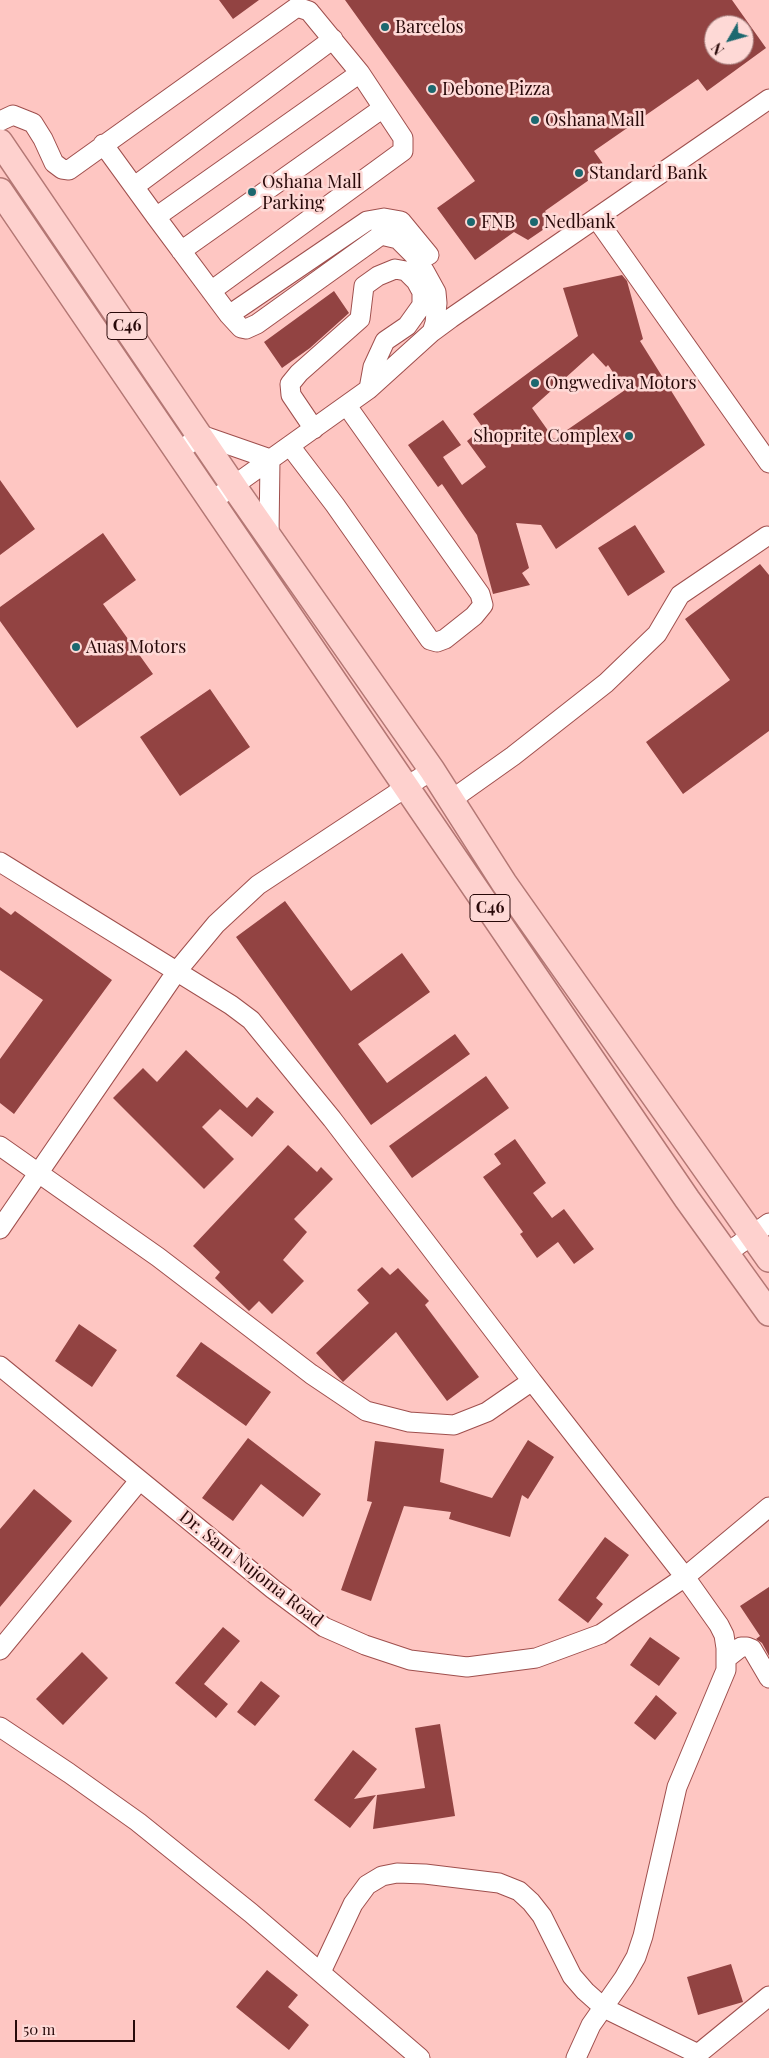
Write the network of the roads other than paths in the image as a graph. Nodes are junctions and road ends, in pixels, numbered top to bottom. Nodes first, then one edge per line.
1 (333, 39) junction
2 (360, 73) junction
3 (769, 99) edge
4 (383, 108) junction
5 (0, 121) edge
6 (0, 142) edge
7 (103, 144) junction
8 (135, 186) junction
9 (0, 191) edge
10 (156, 217) junction
11 (596, 218) junction
12 (181, 251) junction
13 (211, 291) junction
14 (229, 315) junction
15 (451, 318) junction
16 (432, 332) junction
17 (369, 389) junction
18 (347, 406) junction
19 (314, 429) junction
20 (201, 435) junction
21 (290, 446) junction
22 (177, 452) junction
23 (270, 459) junction
24 (769, 463) edge
25 (234, 486) junction
26 (212, 501) junction
27 (269, 535) junction
28 (767, 536) dead end
29 (432, 770) junction
30 (406, 787) junction
31 (451, 800) junction
32 (0, 862) edge
33 (176, 971) junction
34 (0, 1146) edge
35 (40, 1173) junction
36 (0, 1229) edge
37 (761, 1229) edge
38 (727, 1253) junction
39 (769, 1259) edge
40 (769, 1313) edge
41 (0, 1366) edge
42 (532, 1381) junction
43 (139, 1481) junction
44 (769, 1507) edge
45 (685, 1577) junction
46 (0, 1650) edge
47 (727, 1658) junction
48 (769, 1678) edge
49 (0, 1727) edge
50 (321, 1972) junction
51 (769, 1996) edge
52 (604, 2008) junction
53 (420, 2058) edge
54 (576, 2058) edge

1 - 2 street
1 - 7 street
1 - 8 street
2 - 4 street
2 - 10 street
3 - 11 street
4 - 12 street
4 - 13 street
5 - 7 street
6 - 20 main road, C46
7 - 8 street
8 - 10 street
9 - 22 main road, C46
10 - 12 street
11 - 15 street
11 - 24 street
12 - 13 street
13 - 14 street
14 - 15 street
14 - 16 street
15 - 16 street
16 - 17 street
17 - 18 street
17 - 19 street
18 - 19 street
18 - 21 street
19 - 21 street
20 - 22 street
20 - 23 street
20 - 25 main road, C46
21 - 23 street
22 - 26 main road, C46
23 - 25 street
23 - 27 street
25 - 26 street
25 - 27 main road, C46
26 - 30 main road, C46
27 - 29 main road, C46
28 - 31 street
29 - 30 street
29 - 31 main road, C46
30 - 33 street
30 - 38 main road, C46
31 - 37 main road, C46
32 - 33 street
33 - 35 street
33 - 42 street
34 - 35 street
35 - 36 street
35 - 42 street
37 - 38 street
37 - 39 main road, C46
38 - 40 main road, C46
41 - 43 street, Dr. Sam Nujoma Road
42 - 45 street
43 - 45 street, Dr. Sam Nujoma Road
43 - 46 street
44 - 45 street, Dr. Sam Nujoma Road
45 - 47 street
47 - 48 street
47 - 52 street
49 - 50 street
50 - 52 street
50 - 53 street
51 - 52 street
52 - 54 street

